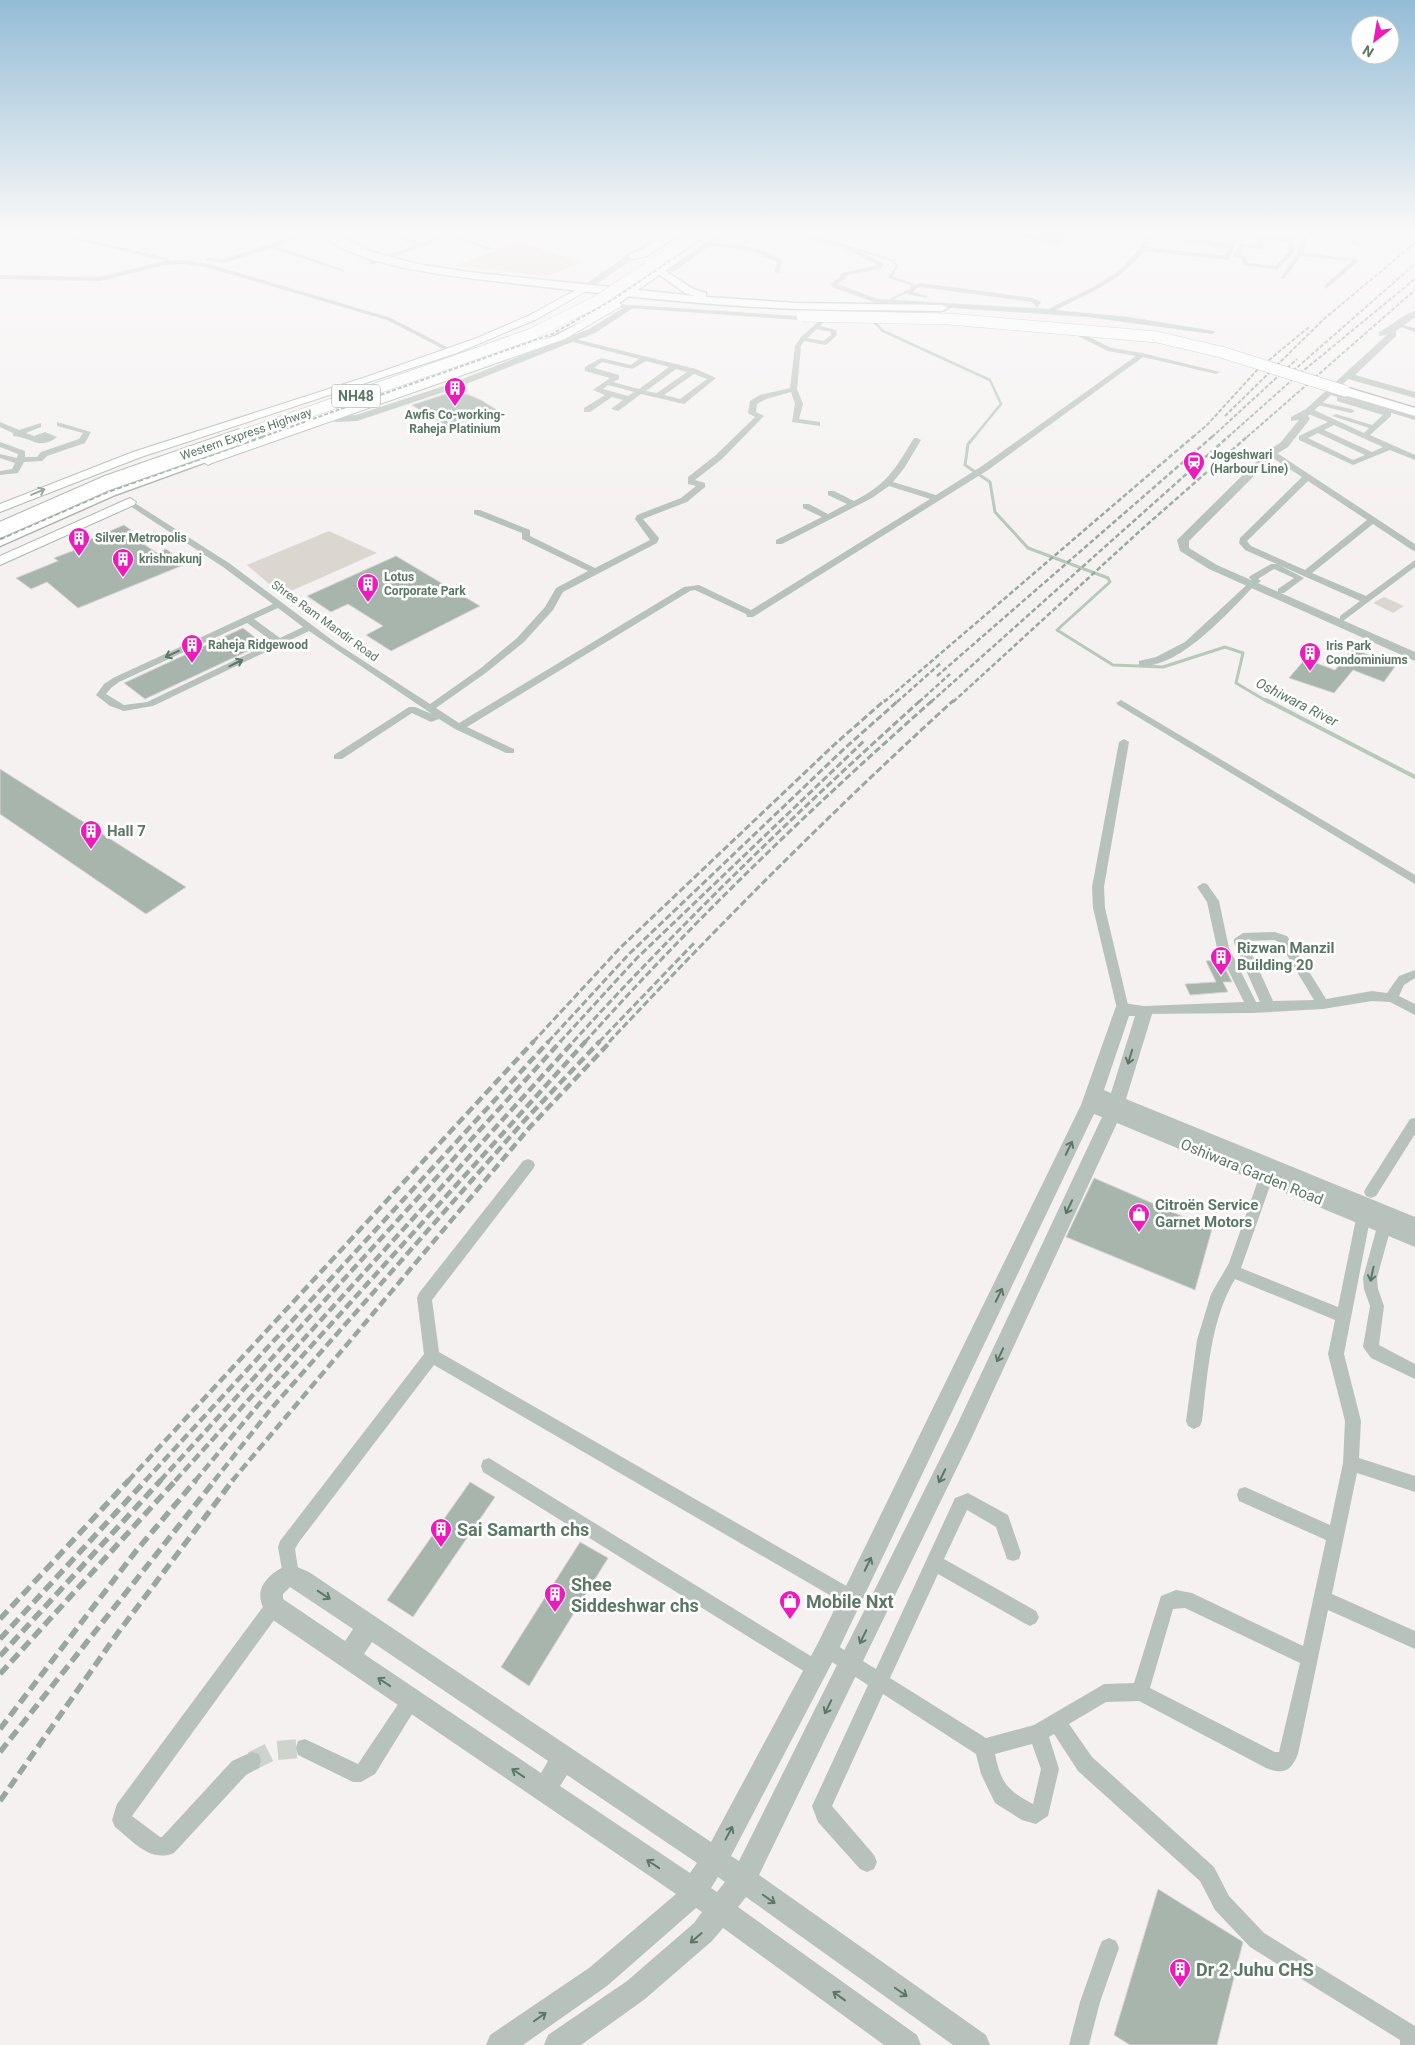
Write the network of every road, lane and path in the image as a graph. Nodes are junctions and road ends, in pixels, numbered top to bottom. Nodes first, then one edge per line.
1 (404, 326) edge
2 (513, 326) edge
3 (532, 326) edge
4 (547, 326) edge
5 (563, 326) edge
6 (600, 326) edge
7 (997, 326) edge
8 (1035, 326) edge
9 (1146, 326) edge
10 (1180, 326) edge
11 (816, 327) joint
12 (1394, 327) joint
13 (1033, 328) joint
14 (1415, 330) edge
15 (1078, 332) junction
16 (1212, 332) dead end
17 (802, 339) junction
18 (571, 340) junction
19 (454, 351) junction
20 (1142, 355) junction
21 (1234, 358) dead end
22 (644, 359) junction
23 (481, 362) junction
24 (674, 367) junction
25 (692, 371) junction
26 (1216, 372) dead end
27 (607, 383) junction
28 (793, 389) junction
29 (640, 392) junction
30 (1330, 392) junction
31 (610, 394) junction
32 (1342, 395) junction
33 (658, 396) junction
34 (1415, 397) edge
35 (629, 399) junction
36 (1318, 402) junction
37 (615, 409) dead end
38 (587, 410) dead end
39 (1351, 411) dead end
40 (1415, 412) edge
41 (1306, 414) junction
42 (329, 417) junction
43 (1415, 417) edge
44 (24, 423) dead end
45 (60, 424) dead end
46 (817, 424) dead end
47 (38, 425) dead end
48 (3, 428) edge
49 (1374, 428) junction
50 (1317, 430) junction
51 (20, 432) junction
52 (1365, 436) junction
53 (34, 439) dead end
54 (917, 440) dead end
55 (0, 442) edge
56 (1389, 447) junction
57 (1274, 450) junction
58 (1372, 455) junction
59 (0, 456) edge
60 (1415, 458) edge
61 (0, 473) edge
62 (75, 476) junction
63 (1307, 477) junction
64 (888, 482) junction
65 (831, 493) dead end
66 (119, 497) junction
67 (936, 498) junction
68 (854, 504) junction
69 (806, 506) dead end
70 (0, 508) edge
71 (477, 512) dead end
72 (828, 517) junction
73 (0, 520) edge
74 (1373, 520) junction
75 (0, 530) edge
76 (779, 542) dead end
77 (0, 543) edge
78 (1415, 548) edge
79 (0, 552) edge
80 (0, 561) edge
81 (1415, 563) edge
82 (594, 571) junction
83 (1306, 574) junction
84 (1254, 581) junction
85 (1281, 591) junction
86 (1366, 600) junction
87 (280, 604) junction
88 (1343, 618) junction
89 (248, 619) junction
90 (311, 627) junction
91 (279, 642) junction
92 (1414, 653) edge
93 (1142, 663) dead end
94 (1121, 703) dead end
95 (426, 705) junction
96 (412, 709) junction
97 (440, 714) junction
98 (459, 727) junction
99 (1124, 742) dead end
100 (510, 751) dead end
101 (338, 758) dead end
102 (1415, 880) edge
103 (1203, 887) dead end
104 (1415, 974) edge
105 (1392, 998) junction
106 (1323, 1004) junction
107 (1270, 1007) junction
108 (1123, 1008) junction
109 (1253, 1008) junction
110 (1145, 1010) junction
111 (1415, 1010) edge
112 (1092, 1099) junction
113 (1114, 1109) junction
114 (1415, 1123) edge
115 (528, 1166) dead end
116 (1268, 1172) junction
117 (1367, 1205) junction
118 (1415, 1225) edge
119 (1384, 1227) junction
120 (1415, 1239) edge
121 (1232, 1271) junction
122 (1343, 1316) junction
123 (432, 1356) junction
124 (1415, 1372) edge
125 (1194, 1421) dead end
126 (1351, 1463) junction
127 (489, 1466) dead end
128 (1415, 1484) edge
129 (1244, 1495) dead end
130 (1336, 1536) junction
131 (1013, 1553) dead end
132 (934, 1562) junction
133 (290, 1575) junction
134 (851, 1598) junction
135 (1322, 1598) junction
136 (274, 1606) junction
137 (1030, 1617) dead end
138 (369, 1626) junction
139 (1415, 1640) edge
140 (348, 1657) junction
141 (1310, 1658) junction
142 (822, 1659) junction
143 (850, 1663) junction
144 (879, 1682) junction
145 (1140, 1692) junction
146 (411, 1700) junction
147 (1057, 1722) junction
148 (1038, 1733) junction
149 (305, 1748) tunnel mouth
150 (984, 1748) junction
151 (564, 1757) junction
152 (252, 1761) tunnel mouth
153 (544, 1791) junction
154 (715, 1860) junction
155 (867, 1862) dead end
156 (742, 1880) junction
157 (694, 1891) junction
158 (721, 1911) junction
159 (1109, 1948) dead end
160 (500, 2045) edge
161 (558, 2045) edge
162 (907, 2045) edge
163 (976, 2045) edge
164 (1079, 2045) edge
165 (1410, 2045) edge

1 - 19 street
2 - 19 main road
3 - 73 main road, Western Express Highway / NH48
4 - 75 main road, Western Express Highway / NH48, bridge
5 - 23 main road
6 - 18 street
7 - 13 street
8 - 32 main road, bridge
9 - 32 main road
10 - 16 street
11 - 17 street
11 - 17 street
12 - 14 street
12 - 32 street
13 - 15 street
15 - 20 street
15 - 21 street
17 - 28 street
18 - 22 street
18 - 42 street
19 - 23 street
19 - 62 main road
20 - 26 street
20 - 67 street
22 - 24 street
22 - 27 street
23 - 42 main road
24 - 25 street
24 - 29 street
25 - 33 street
25 - 33 street
27 - 29 street
27 - 31 street
28 - 46 street
28 - 82 street
29 - 33 street
29 - 35 street
30 - 32 street
30 - 36 street
30 - 43 street
31 - 35 street
31 - 38 street
32 - 34 main road
32 - 36 street
32 - 39 street
32 - 40 main road
32 - 41 street
32 - 49 street
32 - 49 street
32 - 50 street
32 - 52 street
35 - 37 street
36 - 41 street
41 - 57 street
42 - 66 main road
44 - 48 street
45 - 55 street
47 - 51 street
48 - 51 street
49 - 52 street
50 - 58 street
50 - 58 street
51 - 53 street
51 - 55 street
52 - 56 street
54 - 64 street
56 - 58 street
56 - 60 street
57 - 63 street
57 - 84 street
59 - 61 street
62 - 66 main road
70 -> 62 main road
63 - 74 street
63 - 83 street
64 - 67 street
64 - 68 street
65 - 68 street
66 - 77 main road
66 - 79 main road
66 - 80 main road
66 - 87 street, Shree Ram Mandir Road
67 - 98 street
68 - 72 street
69 - 72 street
71 - 82 street
72 - 76 street
74 - 78 street
74 - 83 street
81 - 86 street
82 - 95 street
83 - 86 street
84 - 85 street
84 - 85 street
84 - 92 street
84 - 93 street
85 - 88 street
86 - 88 street
87 - 89 street
87 - 90 street, Shree Ram Mandir Road
88 - 92 street
89 - 91 street
89 -> 91 street
90 - 91 street
90 - 95 street, Shree Ram Mandir Road
94 - 102 street
95 - 96 street
95 - 97 street, Shree Ram Mandir Road
96 - 97 street
96 - 101 street
97 - 98 street, Shree Ram Mandir Road
98 - 100 street, Shree Ram Mandir Road
99 - 108 street
103 - 109 street
104 - 105 street
105 - 106 street
105 - 111 street
106 - 107 street
106 - 107 street
107 - 109 street
108 - 110 street
108 - 112 street
109 - 110 street
110 -> 113 street
112 - 113 street, Oshiwara Garden Road
134 -> 112 street
113 - 116 street, Oshiwara Garden Road
113 -> 143 street
114 - 117 street
115 - 123 street
116 - 117 street, Oshiwara Garden Road
116 - 121 street
117 - 118 street, Oshiwara Garden Road
117 - 119 street, Oshiwara Garden Road
117 - 122 street
119 - 120 street, Oshiwara Garden Road
119 -> 124 street
121 - 122 street
121 - 125 street
122 - 126 street
123 - 133 street
123 - 134 street
126 - 128 street
126 - 130 street
127 - 142 street
129 - 130 street
130 - 135 street
131 - 132 street
132 - 137 street
132 - 144 street
133 - 136 street
133 -> 138 street
134 - 142 street
135 - 139 street
135 - 141 street
136 - 140 street
136 - 152 street
138 - 140 street
138 - 151 street
146 -> 140 street
141 - 145 street
141 - 145 street
142 - 143 street
154 -> 142 street
143 - 144 street
143 -> 156 street
144 - 150 street
144 - 155 street
145 - 147 street
146 - 149 street
153 -> 146 street
147 - 148 street
147 - 165 street
148 - 150 street
148 - 150 street
151 - 153 street
151 - 154 street
157 -> 153 street
154 - 156 street
154 - 157 street
156 - 158 street
156 -> 163 street
157 - 158 street
160 -> 157 street
158 -> 161 street
162 -> 158 street
159 - 164 street

